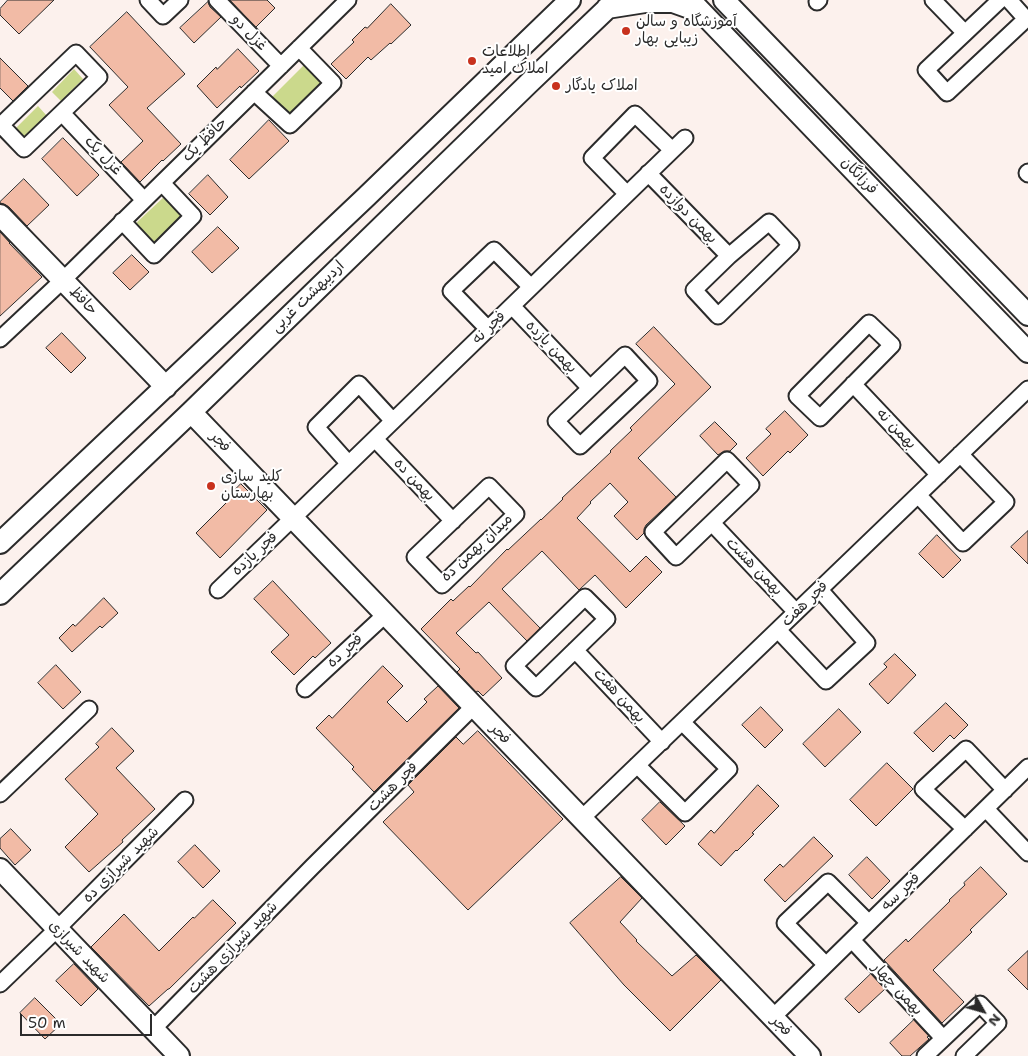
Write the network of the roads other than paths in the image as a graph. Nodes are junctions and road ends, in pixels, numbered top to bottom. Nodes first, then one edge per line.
1 (148, 0) edge
2 (180, 0) edge
3 (217, 0) edge
4 (348, 0) edge
5 (570, 0) edge
6 (724, 0) edge
7 (933, 0) edge
8 (1000, 0) edge
9 (1008, 0) edge
10 (612, 4) edge
11 (695, 6) edge
12 (965, 33) junction
13 (299, 48) junction
14 (281, 66) junction
15 (254, 92) junction
16 (62, 113) junction
17 (684, 138) dead end
18 (672, 150) junction
19 (648, 173) junction
20 (162, 183) junction
21 (627, 194) junction
22 (144, 200) junction
23 (0, 215) edge
24 (122, 222) junction
25 (728, 256) junction
26 (63, 280) junction
27 (531, 287) junction
28 (512, 306) junction
29 (1028, 315) edge
30 (488, 329) junction
31 (0, 339) edge
32 (1028, 352) edge
33 (853, 384) junction
34 (166, 387) junction
35 (590, 388) junction
36 (1028, 389) edge
37 (191, 412) junction
38 (393, 421) junction
39 (375, 439) junction
40 (960, 454) junction
41 (349, 464) junction
42 (939, 475) junction
43 (918, 495) junction
44 (293, 518) junction
45 (453, 521) junction
46 (712, 523) junction
47 (0, 543) edge
48 (218, 590) dead end
49 (820, 590) junction
50 (0, 594) edge
51 (796, 612) junction
52 (386, 614) junction
53 (778, 630) junction
54 (575, 650) junction
55 (305, 689) dead end
56 (474, 706) junction
57 (89, 709) dead end
58 (682, 722) junction
59 (662, 742) junction
60 (637, 766) junction
61 (1028, 767) edge
62 (1005, 790) junction
63 (0, 794) edge
64 (185, 800) dead end
65 (986, 809) junction
66 (582, 818) junction
67 (965, 829) junction
68 (1028, 853) edge
69 (312, 867) joint
70 (0, 870) edge
71 (870, 923) junction
72 (58, 929) junction
73 (852, 940) junction
74 (826, 966) junction
75 (0, 984) edge
76 (773, 1017) junction
77 (153, 1029) junction
78 (943, 1038) junction
79 (179, 1056) edge
80 (810, 1056) edge
81 (925, 1056) edge
82 (964, 1056) edge

1 - 2 street
3 - 14 street, غزل دو
4 - 13 street, حافظ یک
5 - 34 street
6 - 29 street, فرزانگان
7 - 12 street
8 - 12 street
9 - 12 street
10 - 11 street
10 - 37 street, اردیبهشت غربی
11 - 32 street, فرزانگان
13 - 14 street, حافظ یک
13 - 15 street
14 - 15 street, حافظ یک
15 - 20 street, حافظ یک
16 - 16 street
16 - 22 street, غزل یک
17 - 18 street, فجر نه
18 - 19 street, فجر نه
18 - 21 street
19 - 21 street, فجر نه
19 - 25 street, بهمن دوازده
20 - 22 street, حافظ یک
20 - 24 street
21 - 27 street, فجر نه
22 - 24 street, حافظ یک
23 - 26 street, حافظ
24 - 26 street, حافظ یک
25 - 25 street
26 - 31 street, حافظ یک
26 - 34 street, حافظ
27 - 28 street, فجر نه
27 - 30 street
28 - 30 street, فجر نه
28 - 35 street, بهمن یازده
30 - 38 street, فجر نه
33 - 33 street
33 - 42 street, بهمن نه
34 - 47 street
35 - 35 street
36 - 40 street, فجر هفت
37 - 44 street, فجر
37 - 50 street, اردیبهشت غربی
38 - 39 street, فجر نه
38 - 41 street
39 - 41 street, فجر نه
39 - 45 street, بهمن ده
40 - 42 street, فجر هفت
40 - 43 street
41 - 44 street, فجر نه
42 - 43 street, فجر هفت
43 - 49 street, فجر هفت
44 - 48 street, فجر یازده
44 - 52 street, فجر
45 - 45 street, میدان بهمن ده
46 - 46 street
46 - 51 street, بهمن هشت
49 - 51 street, فجر هفت
49 - 53 street
51 - 53 street, فجر هفت
52 - 55 street, فجر ده
52 - 56 street, فجر
53 - 58 street, فجر هفت
54 - 54 street
54 - 59 street, بهمن هفت
56 - 66 street, فجر
56 - 69 street, فجر هشت
57 - 63 street
58 - 59 street, فجر هفت
58 - 60 street
59 - 60 street, فجر هفت
60 - 66 street, فجر هفت
61 - 62 street, فجر سه
62 - 65 street, فجر سه
62 - 67 street
64 - 72 street, شهید شیرازی ده
65 - 67 street, فجر سه
65 - 68 street
66 - 76 street, فجر
67 - 71 street, فجر سه
69 - 77 street, شهید شیرازی هشت
70 - 72 street, شهید شیرازی
71 - 73 street, فجر سه
71 - 74 street
72 - 75 street, شهید شیرازی ده
72 - 77 street, شهید شیرازی
73 - 74 street, فجر سه
73 - 78 street, بهمن چهار
74 - 76 street, فجر سه
76 - 80 street, فجر
77 - 79 street, شهید شیرازی
78 - 81 street
78 - 82 street

